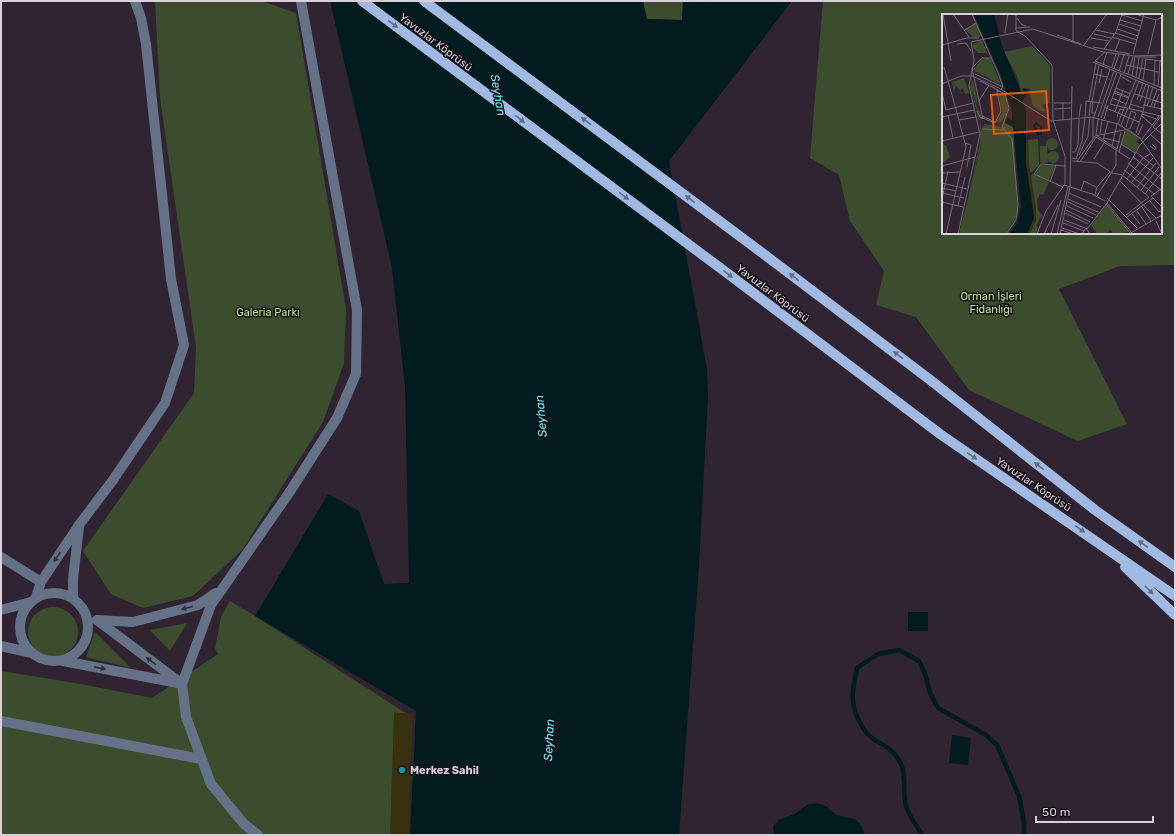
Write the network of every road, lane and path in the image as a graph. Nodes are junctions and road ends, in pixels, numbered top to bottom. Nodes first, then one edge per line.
1 (135, 1) edge
2 (143, 1) edge
3 (301, 1) edge
4 (362, 1) edge
5 (424, 1) edge
6 (141, 18) junction
7 (79, 525) junction
8 (1101, 544) junction
9 (1, 557) edge
10 (1175, 566) edge
11 (41, 582) junction
12 (221, 590) junction
13 (1175, 596) edge
14 (73, 598) junction
15 (33, 600) junction
16 (82, 606) junction
17 (1, 610) edge
18 (1175, 615) edge
19 (97, 620) junction
20 (1, 646) edge
21 (32, 653) junction
22 (62, 661) junction
23 (182, 684) junction
24 (1, 721) edge
25 (201, 758) junction
26 (258, 835) edge

1 - 6 street
2 - 6 street
3 - 12 street
4 -> 8 main road, Yavuzlar Köprüsü
10 -> 5 main road, Yavuzlar Köprüsü
6 - 7 street
7 -> 11 street
7 - 14 street
8 - 13 main road, Yavuzlar Köprüsü
8 -> 18 main road
9 - 11 street
11 - 15 street
12 -> 19 street
12 - 23 street
14 - 15 street
14 - 16 street
15 - 17 street
15 - 21 street
16 - 19 street
16 - 22 street
23 -> 19 street
20 - 21 street
21 - 22 street
22 -> 23 street
23 - 25 street
24 - 25 street
25 - 26 street

